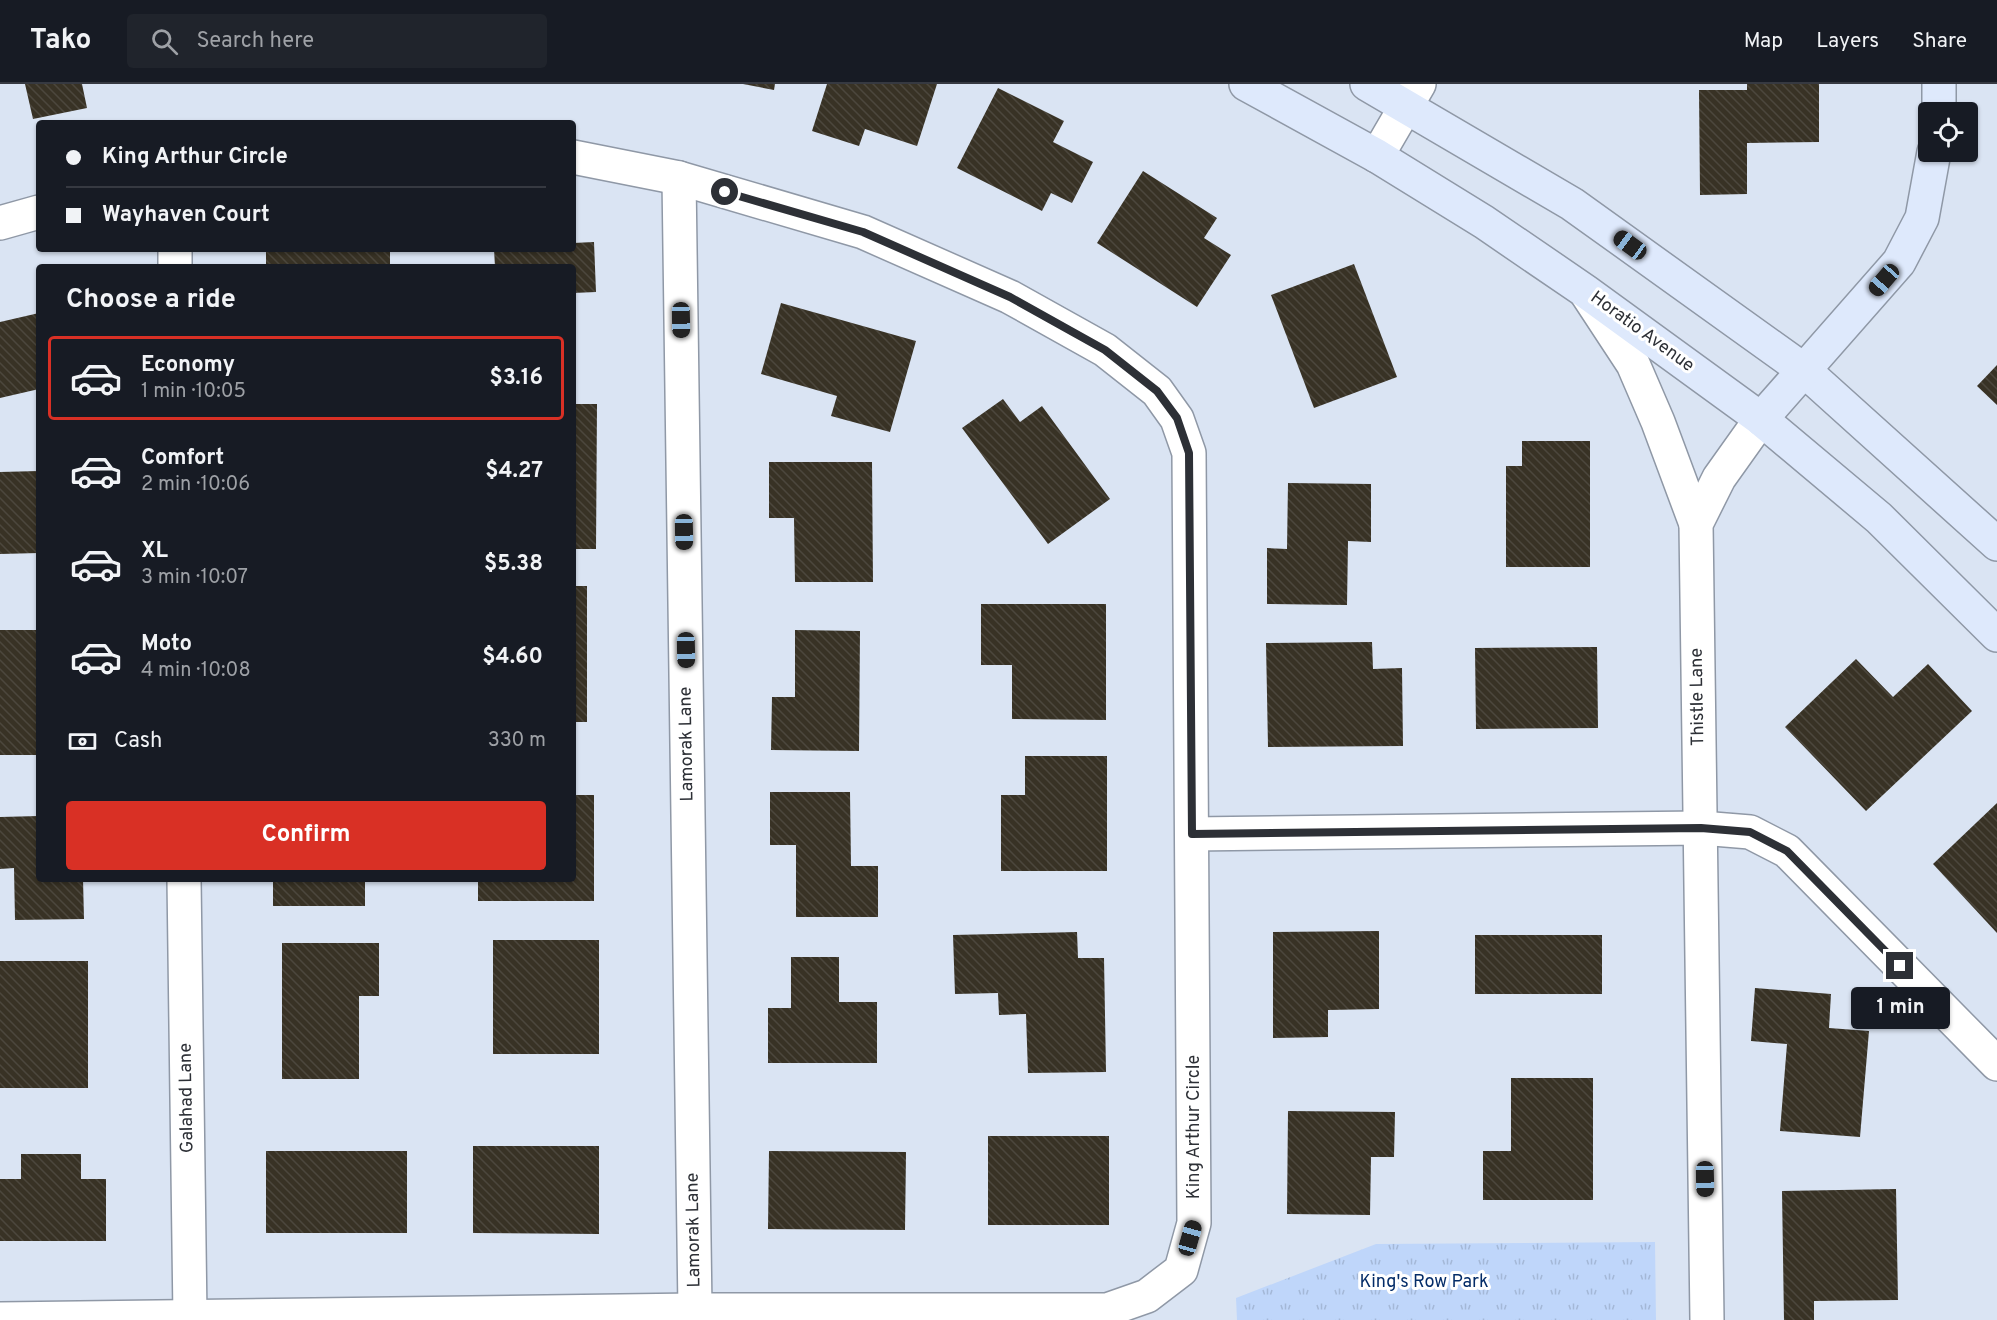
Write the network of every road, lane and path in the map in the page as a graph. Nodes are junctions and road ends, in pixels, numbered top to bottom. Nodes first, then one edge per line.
1 (1246, 84) edge
2 (1367, 84) edge
3 (1939, 84) edge
4 (1413, 95) edge
5 (1939, 102) edge
6 (1377, 156) junction
7 (576, 158) edge
8 (1932, 162) edge
9 (679, 178) junction
10 (36, 213) edge
11 (0, 222) edge
12 (1585, 291) junction
13 (1805, 371) junction
14 (1761, 419) junction
15 (1696, 524) junction
16 (1997, 544) edge
17 (1997, 635) edge
18 (1701, 828) junction
19 (1192, 834) junction
20 (184, 882) edge
21 (1997, 1064) edge
22 (695, 1310) junction
23 (190, 1317) junction
24 (0, 1319) edge
25 (1707, 1320) edge

1 - 6 main road, Horatio Avenue
2 - 4 main road
3 - 5 main road
4 - 6 street
4 - 13 main road
6 - 12 main road, Horatio Avenue
7 - 9 street, King Arthur Circle
8 - 13 main road, Thistle Lane
9 - 19 street, King Arthur Circle
9 - 22 street, Lamorak Lane
10 - 11 street
12 - 14 main road, Horatio Avenue
12 - 15 street
13 - 14 main road, Thistle Lane
13 - 16 main road
14 - 15 street, Thistle Lane
14 - 17 main road, Horatio Avenue
15 - 18 street, Thistle Lane
18 - 19 street
18 - 21 street
18 - 25 street, Thistle Lane
19 - 22 street, King Arthur Circle
20 - 23 street, Galahad Lane
22 - 23 street, King Arthur Circle
23 - 24 street, King Arthur Circle

